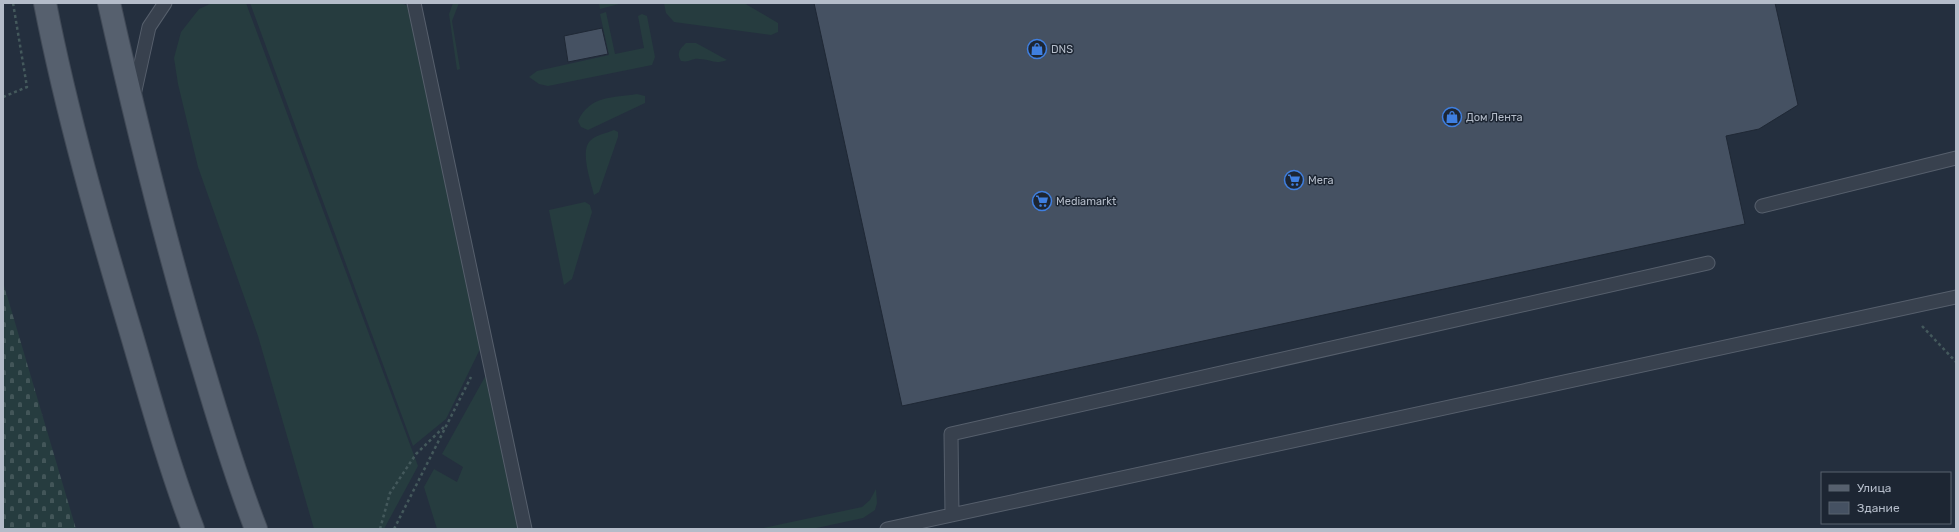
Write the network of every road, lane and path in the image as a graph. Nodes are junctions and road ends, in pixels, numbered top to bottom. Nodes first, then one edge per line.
1 (13, 3) edge
2 (45, 3) edge
3 (109, 3) edge
4 (165, 3) edge
5 (414, 3) edge
6 (3, 97) edge
7 (132, 102) junction
8 (1956, 158) edge
9 (1762, 206) dead end
10 (1708, 263) dead end
11 (1956, 297) edge
12 (1905, 308) junction
13 (487, 347) junction
14 (1956, 362) edge
15 (448, 423) junction
16 (952, 515) junction
17 (193, 529) edge
18 (256, 529) edge
19 (380, 529) edge
20 (394, 529) edge
21 (525, 529) edge
22 (887, 529) edge

1 - 6 path
2 - 17 main road
3 - 7 main road
4 - 7 lane
5 - 13 lane
7 - 18 main road
8 - 9 lane
10 - 16 lane
11 - 12 lane
12 - 14 path
12 - 16 lane
13 - 15 path
13 - 21 lane
15 - 19 path
15 - 20 path
16 - 22 lane

